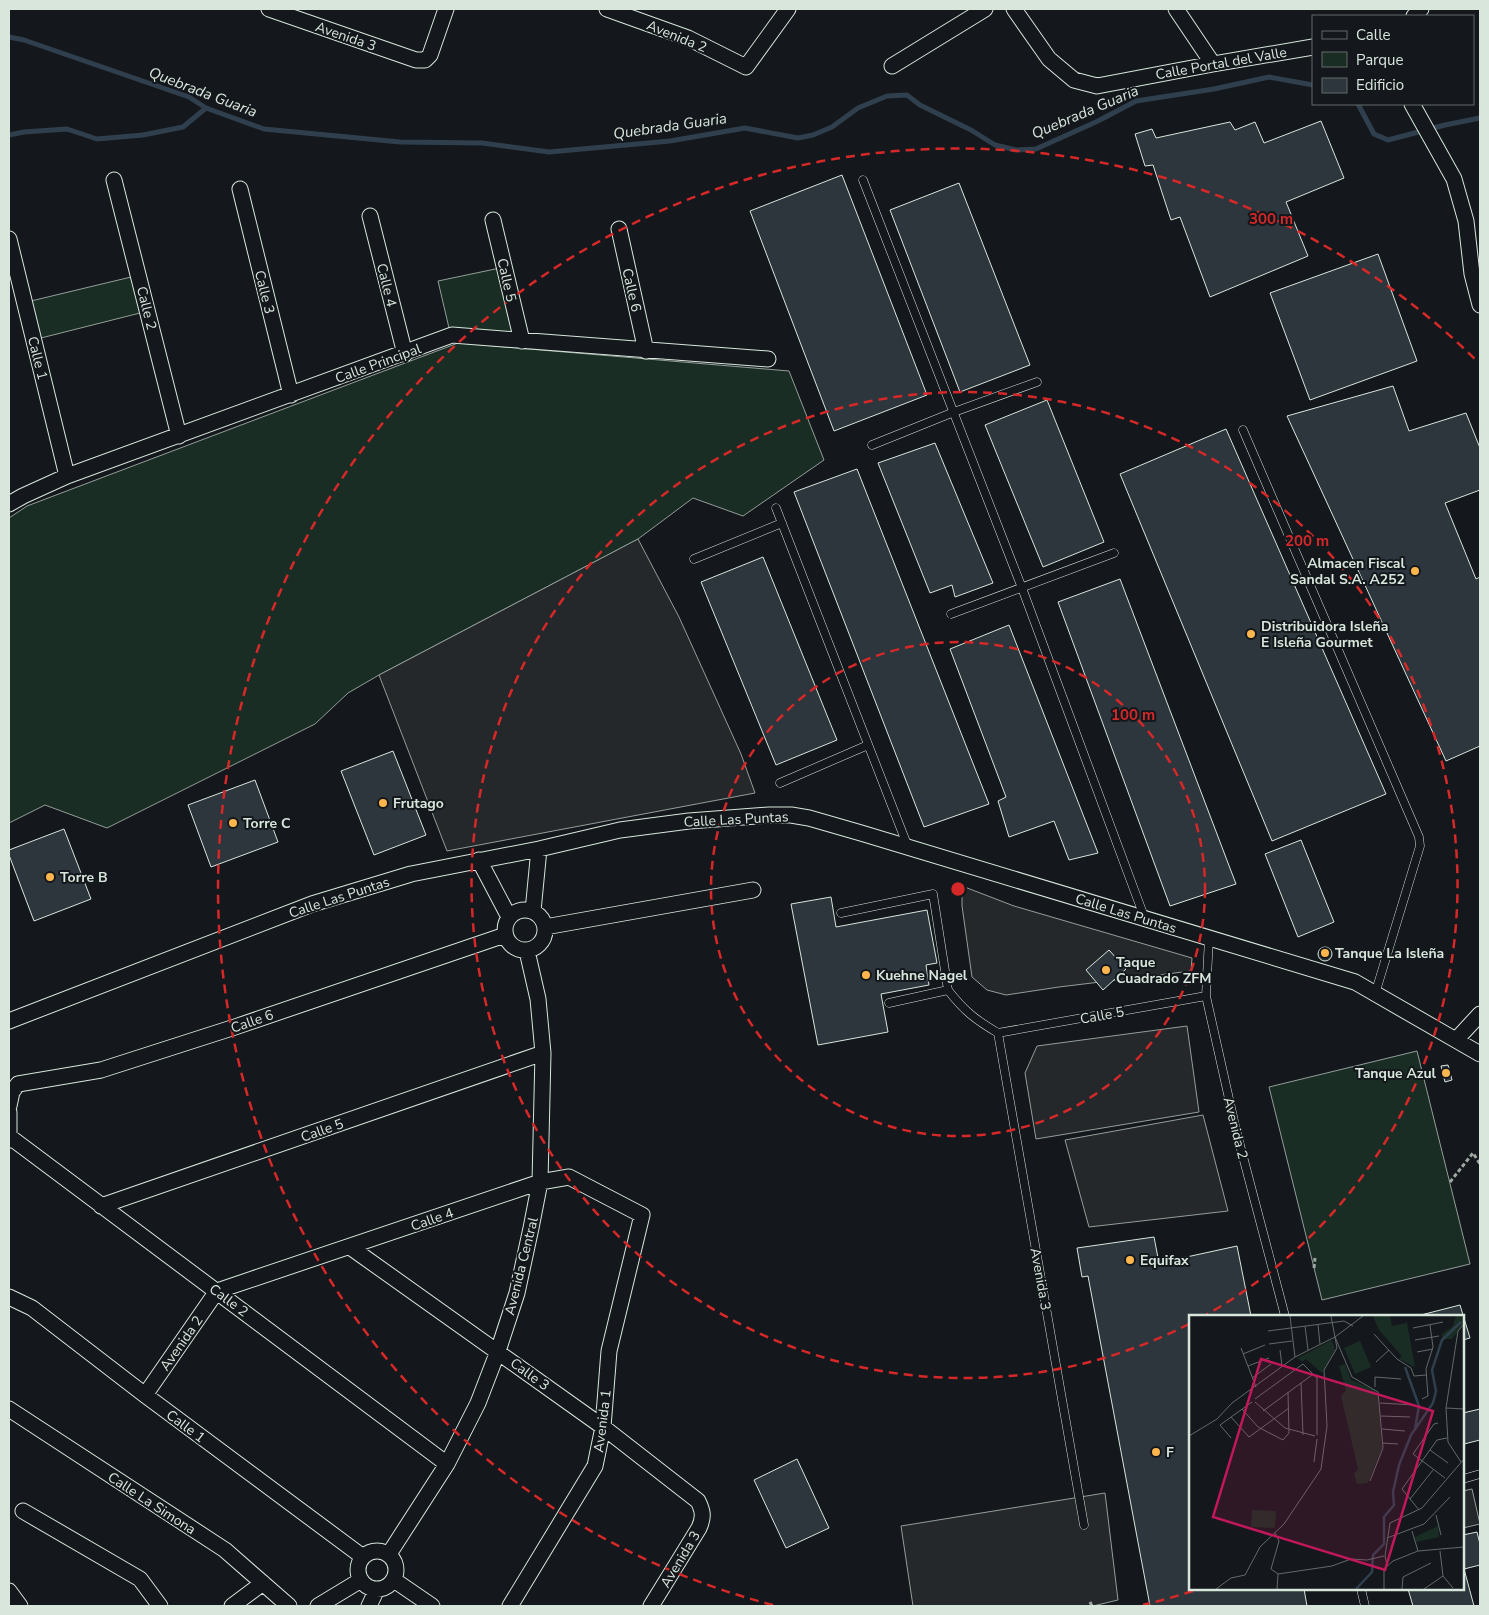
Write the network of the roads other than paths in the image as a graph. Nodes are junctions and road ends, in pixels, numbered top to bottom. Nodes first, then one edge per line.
1 (269, 9) edge
2 (446, 9) edge
3 (607, 9) edge
4 (788, 9) edge
5 (985, 9) edge
6 (1014, 9) edge
7 (1176, 9) edge
8 (1312, 47) edge
9 (1213, 64) junction
10 (892, 66) dead end
11 (1413, 106) edge
12 (114, 180) dead end
13 (864, 180) dead end
14 (240, 189) dead end
15 (370, 216) dead end
16 (493, 220) dead end
17 (619, 229) dead end
18 (9, 239) edge
19 (1480, 305) edge
20 (522, 341) junction
21 (646, 351) junction
22 (405, 354) junction
23 (768, 359) dead end
24 (1037, 382) dead end
25 (291, 395) junction
26 (954, 412) junction
27 (1243, 430) dead end
28 (179, 436) junction
29 (872, 445) dead end
30 (68, 476) junction
31 (9, 504) edge
32 (776, 508) dead end
33 (782, 523) junction
34 (1114, 554) dead end
35 (694, 559) dead end
36 (1022, 588) junction
37 (951, 614) dead end
38 (868, 745) junction
39 (780, 783) dead end
40 (908, 847) junction
41 (539, 848) junction
42 (479, 860) junction
43 (752, 890) dead end
44 (533, 911) junction
45 (841, 913) dead end
46 (509, 917) junction
47 (1145, 919) junction
48 (545, 927) junction
49 (505, 935) junction
50 (1209, 938) junction
51 (527, 951) junction
52 (948, 990) junction
53 (1375, 994) junction
54 (1206, 996) junction
55 (890, 1003) dead end
56 (1480, 1014) edge
57 (9, 1021) edge
58 (998, 1034) junction
59 (1456, 1040) junction
60 (543, 1053) junction
61 (1480, 1054) edge
62 (9, 1106) edge
63 (9, 1112) edge
64 (9, 1138) edge
65 (540, 1182) junction
66 (101, 1206) junction
67 (642, 1215) joint
68 (350, 1247) junction
69 (217, 1291) junction
70 (9, 1296) edge
71 (1285, 1315) edge
72 (498, 1351) junction
73 (145, 1395) junction
74 (11, 1414) edge
75 (603, 1427) junction
76 (447, 1464) junction
77 (1480, 1474) edge
78 (1464, 1479) edge
79 (702, 1510) joint
80 (23, 1511) dead end
81 (1084, 1525) dead end
82 (389, 1554) junction
83 (362, 1557) junction
84 (361, 1580) junction
85 (394, 1580) junction
86 (262, 1583) junction
87 (377, 1589) junction
88 (1361, 1590) edge
89 (9, 1591) edge
90 (20, 1606) edge
91 (160, 1606) edge
92 (232, 1606) edge
93 (289, 1606) edge
94 (318, 1606) edge
95 (369, 1606) edge
96 (432, 1606) edge
97 (510, 1606) edge
98 (651, 1606) edge
99 (1365, 1606) edge

1 - 2 street, Avenida 3
3 - 4 street, Avenida 2
5 - 10 street
6 - 9 street, Calle Portal del Valle
7 - 9 street
8 - 9 street, Calle Portal del Valle
11 - 19 street
12 - 28 street, Calle 2
13 - 26 lane
14 - 25 street, Calle 3
15 - 22 street, Calle 4
16 - 20 street, Calle 5
17 - 21 street, Calle 6
18 - 30 street, Calle 1
20 - 21 street, Calle Principal
20 - 22 street, Calle Principal
21 - 23 street, Calle Principal
22 - 25 street, Calle Principal
24 - 26 lane
25 - 28 street, Calle Principal
26 - 29 lane
26 - 36 lane
27 - 53 lane
28 - 30 street, Calle Principal
30 - 31 street, Calle Principal
32 - 33 lane
33 - 35 lane
33 - 38 lane
34 - 36 lane
36 - 37 lane
36 - 47 lane
38 - 39 lane
38 - 40 lane
40 - 41 street, Calle Las Puntas
40 - 47 street, Calle Las Puntas
41 - 42 street, Calle Las Puntas
41 - 44 street
42 - 46 street
42 - 57 street, Calle Las Puntas
43 - 48 street
44 - 46 street
44 - 48 street
45 - 52 lane
46 - 49 street
47 - 50 street, Calle Las Puntas
48 - 51 street
49 - 51 street
49 - 62 street, Calle 6
50 - 53 street, Calle Las Puntas
50 - 54 lane, Avenida 2
51 - 60 street, Avenida Central
52 - 55 lane
52 - 58 lane
53 - 59 street, Calle Las Puntas
54 - 58 lane, Calle 5
54 - 71 lane, Avenida 2
56 - 59 street
58 - 81 lane, Avenida 3
59 - 61 street, Calle Las Puntas
60 - 65 street, Avenida Central
60 - 66 street, Calle 5
63 - 64 street
64 - 66 street, Calle 2
65 - 67 street, Calle 4
65 - 68 street, Calle 4
65 - 72 street, Avenida Central
66 - 69 street, Calle 2
67 - 75 street, Avenida 1
68 - 69 street, Calle 4
68 - 72 street, Calle 3
69 - 73 street, Avenida 2
69 - 76 street, Calle 2
70 - 73 street, Calle 1
72 - 75 street, Calle 3
72 - 76 street, Avenida Central
73 - 83 street, Calle 1
74 - 86 street, Calle La Simona
75 - 79 street, Calle 3
75 - 97 street, Avenida 1
76 - 82 street, Avenida Central
77 - 78 lane
79 - 98 street, Avenida 3
80 - 91 street
82 - 83 street
82 - 85 street
83 - 84 street
84 - 87 street
84 - 94 street
85 - 87 street
85 - 96 street
86 - 92 street
86 - 93 street, Calle La Simona
87 - 95 street
88 - 99 lane
89 - 90 street

